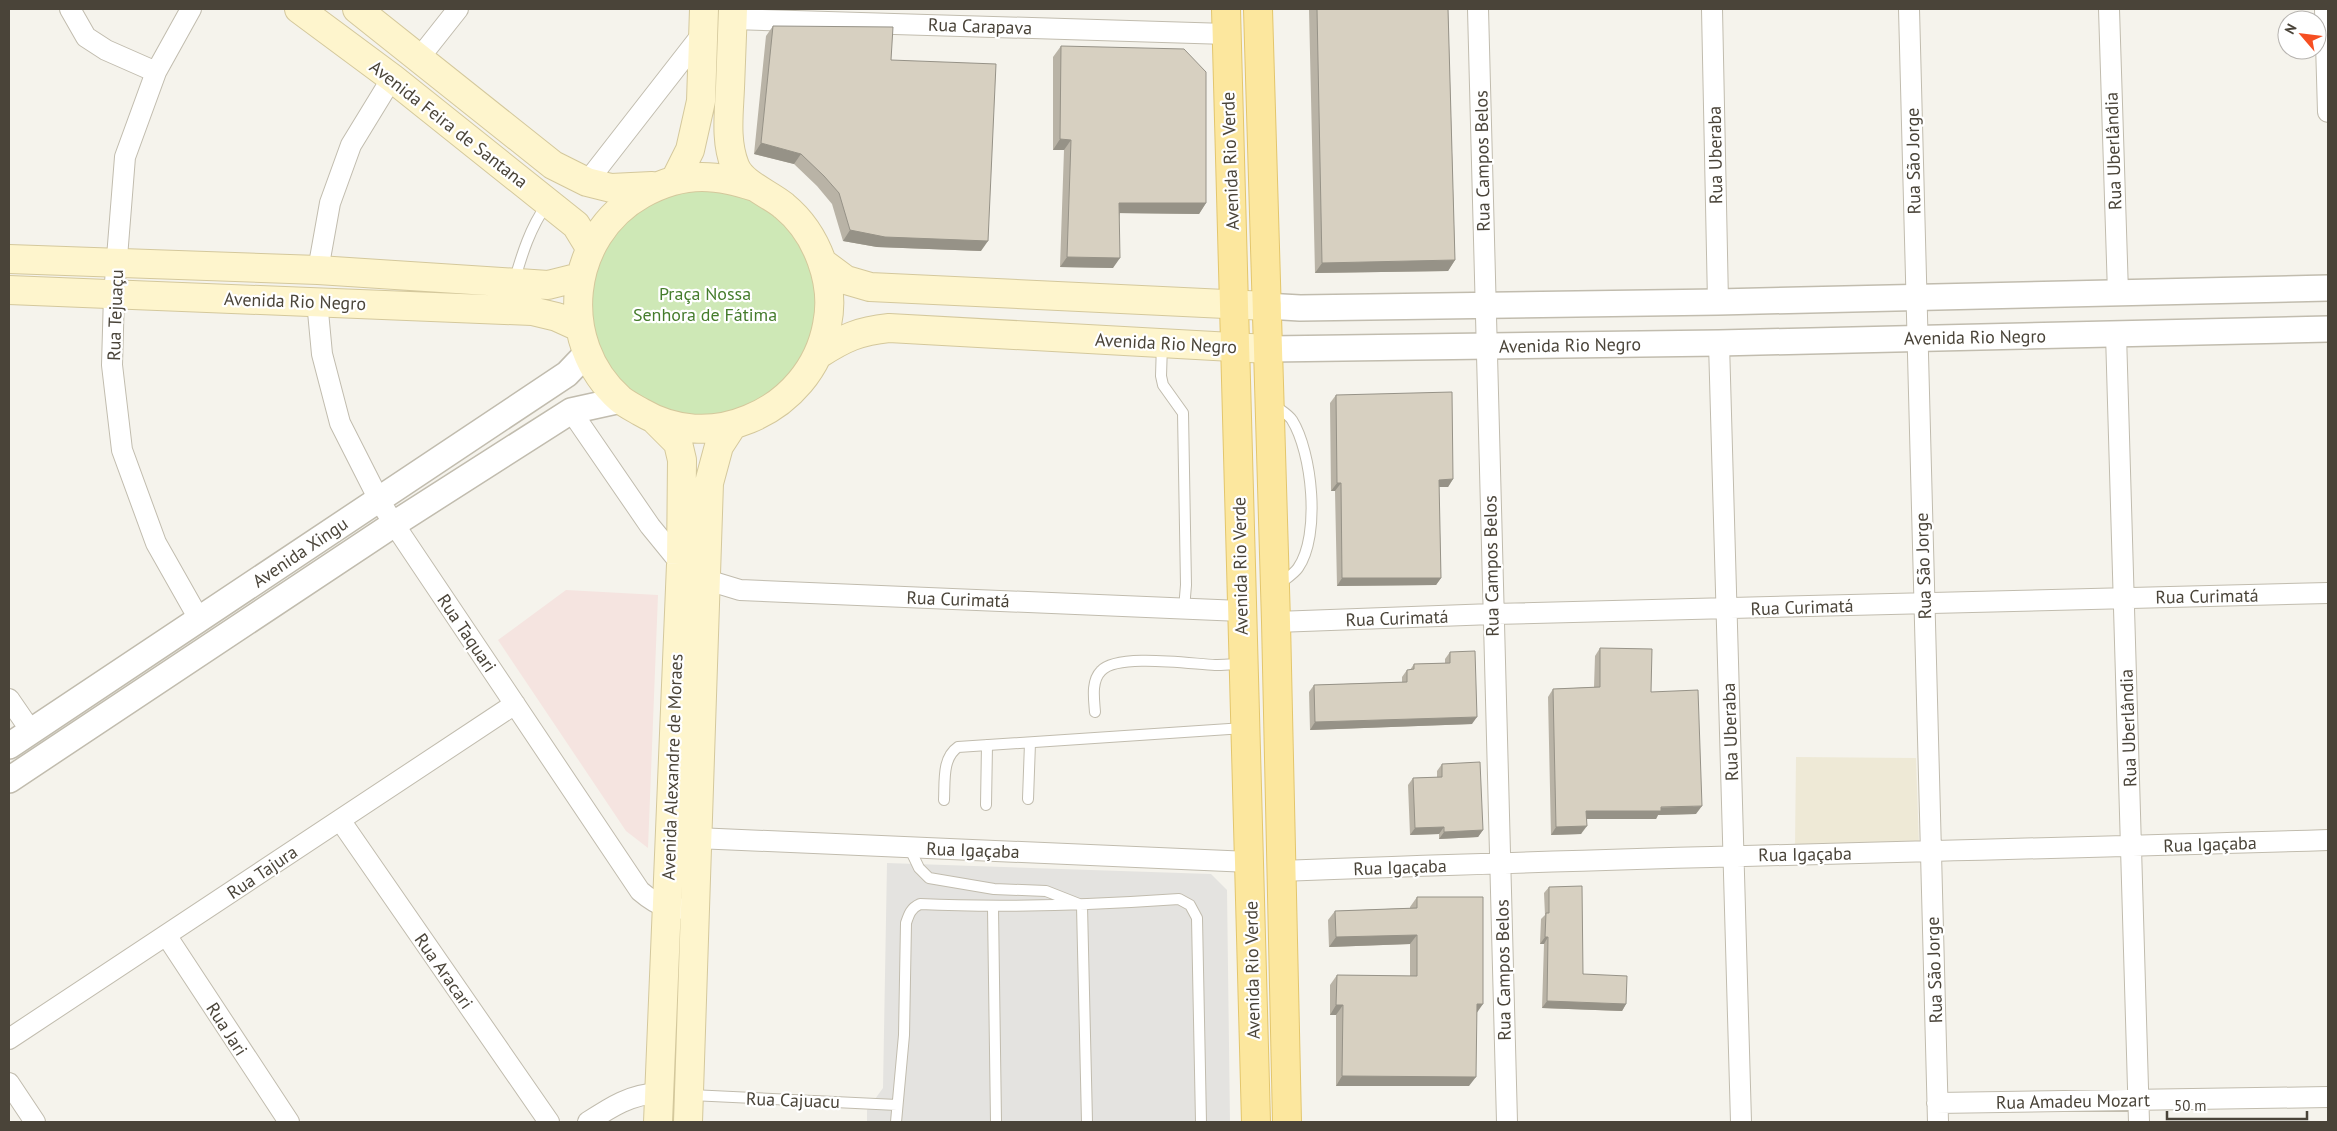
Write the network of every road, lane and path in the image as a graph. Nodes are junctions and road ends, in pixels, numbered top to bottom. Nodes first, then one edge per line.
1 (70, 9) edge
2 (191, 9) edge
3 (299, 9) edge
4 (357, 9) edge
5 (458, 9) edge
6 (1258, 9) edge
7 (1478, 9) edge
8 (1712, 9) edge
9 (1909, 9) edge
10 (2109, 9) edge
11 (2325, 9) edge
12 (733, 14) edge
13 (703, 21) edge
14 (1226, 21) edge
15 (420, 58) junction
16 (156, 72) junction
17 (392, 78) junction
18 (2328, 112) edge
19 (586, 182) junction
20 (666, 183) junction
21 (755, 187) junction
22 (548, 202) junction
23 (590, 248) junction
24 (9, 259) edge
25 (823, 263) junction
26 (116, 264) junction
27 (318, 270) junction
28 (580, 277) junction
29 (514, 283) junction
30 (2328, 288) edge
31 (9, 290) edge
32 (2118, 293) junction
33 (114, 295) junction
34 (1916, 298) junction
35 (317, 301) junction
36 (1718, 302) junction
37 (1234, 304) junction
38 (1267, 306) junction
39 (1485, 306) junction
40 (579, 326) junction
41 (2328, 329) edge
42 (2116, 334) junction
43 (1917, 338) junction
44 (1162, 343) junction
45 (1719, 343) junction
46 (1486, 346) junction
47 (1235, 347) junction
48 (1268, 349) junction
49 (587, 353) junction
50 (819, 354) junction
51 (621, 400) junction
52 (1269, 402) junction
53 (571, 411) junction
54 (656, 421) junction
55 (732, 426) junction
56 (379, 500) junction
57 (394, 524) junction
58 (681, 564) junction
59 (707, 580) junction
60 (1275, 587) junction
61 (2328, 593) edge
62 (2124, 598) junction
63 (1924, 603) junction
64 (1184, 609) junction
65 (1726, 609) junction
66 (1240, 611) junction
67 (1493, 614) junction
68 (199, 619) junction
69 (1276, 622) junction
70 (1242, 664) junction
71 (9, 699) edge
72 (515, 704) junction
73 (1095, 712) dead end
74 (1245, 728) junction
75 (31, 731) junction
76 (1030, 743) junction
77 (9, 746) edge
78 (988, 746) junction
79 (9, 780) edge
80 (1028, 799) dead end
81 (944, 800) dead end
82 (986, 805) dead end
83 (340, 820) junction
84 (696, 838) junction
85 (2328, 840) edge
86 (2131, 846) junction
87 (909, 847) junction
88 (1931, 852) junction
89 (1733, 855) junction
90 (1250, 862) junction
91 (1501, 862) junction
92 (1281, 871) junction
93 (1082, 906) junction
94 (666, 908) junction
95 (993, 908) junction
96 (694, 909) junction
97 (166, 935) junction
98 (9, 1039) edge
99 (9, 1083) edge
100 (660, 1093) junction
101 (690, 1095) junction
102 (2328, 1096) edge
103 (2138, 1100) junction
104 (897, 1104) junction
105 (1938, 1113) edge
106 (35, 1122) edge
107 (289, 1122) edge
108 (549, 1122) edge
109 (588, 1122) edge
110 (658, 1122) edge
111 (688, 1122) edge
112 (896, 1122) edge
113 (996, 1122) edge
114 (1087, 1122) edge
115 (1201, 1122) edge
116 (1256, 1122) edge
117 (1287, 1122) edge
118 (1507, 1122) edge
119 (1741, 1122) edge
120 (2139, 1122) edge

1 - 16 street
2 - 16 street, Rua Tejuaçu
3 - 17 main road, Avenida Feira de Santana
4 - 15 main road, Avenida Feira de Santana
5 - 15 street
6 - 38 main road, Avenida Rio Verde
7 - 39 street, Rua Campos Belos
8 - 36 street, Rua Uberaba
9 - 34 street, Rua São Jorge
10 - 32 street, Rua Uberlândia
11 - 18 street
12 - 14 street, Rua Carapava
12 - 21 main road
13 - 19 street
13 - 20 main road
14 - 37 main road, Avenida Rio Verde
15 - 19 main road, Avenida Feira de Santana
16 - 26 street, Rua Tejuaçu
17 - 22 main road, Avenida Feira de Santana
17 - 27 street
19 - 20 main road, Avenida Feira de Santana
20 - 21 main road, Avenida Feira de Santana
20 - 23 main road
21 - 25 main road
22 - 23 main road, Avenida Feira de Santana
22 - 29 lane
23 - 28 main road
24 - 26 main road, Avenida Rio Negro
25 - 37 main road
25 - 50 main road
26 - 27 main road, Avenida Rio Negro
26 - 33 street, Rua Tejuaçu
27 - 29 main road, Avenida Rio Negro
28 - 29 main road, Avenida Rio Negro
28 - 40 main road
30 - 32 street
31 - 33 main road, Avenida Rio Negro
32 - 34 street
33 - 35 main road, Avenida Rio Negro
33 - 68 street, Rua Tejuaçu
34 - 36 street
34 - 43 street, Rua São Jorge
35 - 40 main road, Avenida Rio Negro
35 - 56 street, Rua Taquari
36 - 39 street
37 - 38 main road
37 - 47 main road, Avenida Rio Verde
38 - 39 street
38 - 48 main road, Avenida Rio Verde
39 - 46 street, Rua Campos Belos
40 - 49 main road
41 - 42 street, Avenida Rio Negro
42 - 43 street, Avenida Rio Negro
42 - 62 street, Rua Uberlândia
43 - 45 street, Avenida Rio Negro
43 - 63 street, Rua São Jorge
44 - 47 main road, Avenida Rio Negro
44 - 50 main road, Avenida Rio Negro
44 - 64 lane
45 - 46 street, Avenida Rio Negro
45 - 65 street, Rua Uberaba
46 - 48 street, Avenida Rio Negro
46 - 67 street, Rua Campos Belos
47 - 48 main road, Avenida Rio Negro
47 - 66 main road, Avenida Rio Verde
48 - 52 main road, Avenida Rio Verde
49 - 51 main road
49 - 56 street, Avenida Xingu
50 - 55 main road
51 - 53 street, Avenida Xingu
51 - 54 main road
52 - 60 main road, Avenida Rio Verde
52 - 60 lane
53 - 57 street, Avenida Xingu
53 - 58 street
54 - 55 main road
54 - 58 main road, Avenida Alexandre de Moraes
55 - 59 main road, Avenida Alexandre de Moraes
56 - 57 street, Rua Taquari
56 - 68 street, Avenida Xingu
57 - 72 street, Rua Taquari
57 - 79 street, Avenida Xingu
58 - 59 street, Rua Curimatá
58 - 94 main road, Avenida Alexandre de Moraes
59 - 64 street, Rua Curimatá
59 - 84 main road, Avenida Alexandre de Moraes
60 - 69 main road, Avenida Rio Verde
61 - 62 street, Rua Curimatá
62 - 63 street, Rua Curimatá
62 - 86 street, Rua Uberlândia
63 - 65 street, Rua Curimatá
63 - 88 street, Rua São Jorge
64 - 66 street, Rua Curimatá
65 - 67 street, Rua Curimatá
65 - 89 street, Rua Uberaba
66 - 70 main road, Avenida Rio Verde
67 - 69 street, Rua Curimatá
67 - 91 street, Rua Campos Belos
68 - 75 street, Avenida Xingu
69 - 92 main road, Avenida Rio Verde
70 - 73 lane
70 - 74 main road, Avenida Rio Verde
71 - 75 street
72 - 83 street, Rua Tajura
72 - 94 street, Rua Taquari
74 - 76 lane
74 - 90 main road, Avenida Rio Verde
75 - 77 street, Avenida Xingu
76 - 78 lane
76 - 80 lane
78 - 81 lane
78 - 82 lane
83 - 97 street, Rua Tajura
83 - 108 street, Rua Aracari
84 - 87 street, Rua Igaçaba
84 - 96 main road, Avenida Alexandre de Moraes
85 - 86 street, Rua Igaçaba
86 - 88 street, Rua Igaçaba
86 - 103 street, Rua Uberlândia
87 - 90 street, Rua Igaçaba
87 - 93 lane
88 - 89 street, Rua Igaçaba
88 - 105 street, Rua São Jorge
89 - 91 street, Rua Igaçaba
89 - 119 street, Rua Uberaba
90 - 116 main road, Avenida Rio Verde
91 - 92 street, Rua Igaçaba
91 - 118 street, Rua Campos Belos
92 - 117 main road, Avenida Rio Verde
93 - 95 lane
93 - 114 lane
93 - 115 lane
94 - 96 street, Rua Taquari
94 - 100 main road, Avenida Alexandre de Moraes
95 - 104 lane
95 - 113 lane
96 - 101 main road, Avenida Alexandre de Moraes
97 - 98 street, Rua Tajura
97 - 107 street, Rua Jari
99 - 106 street
100 - 109 street
100 - 110 main road, Avenida Alexandre de Moraes
101 - 104 lane, Rua Cajuacu
101 - 111 main road, Avenida Alexandre de Moraes
102 - 103 street, Rua Amadeu Mozart
103 - 105 street, Rua Amadeu Mozart
103 - 120 street, Rua Uberlândia
104 - 112 lane

